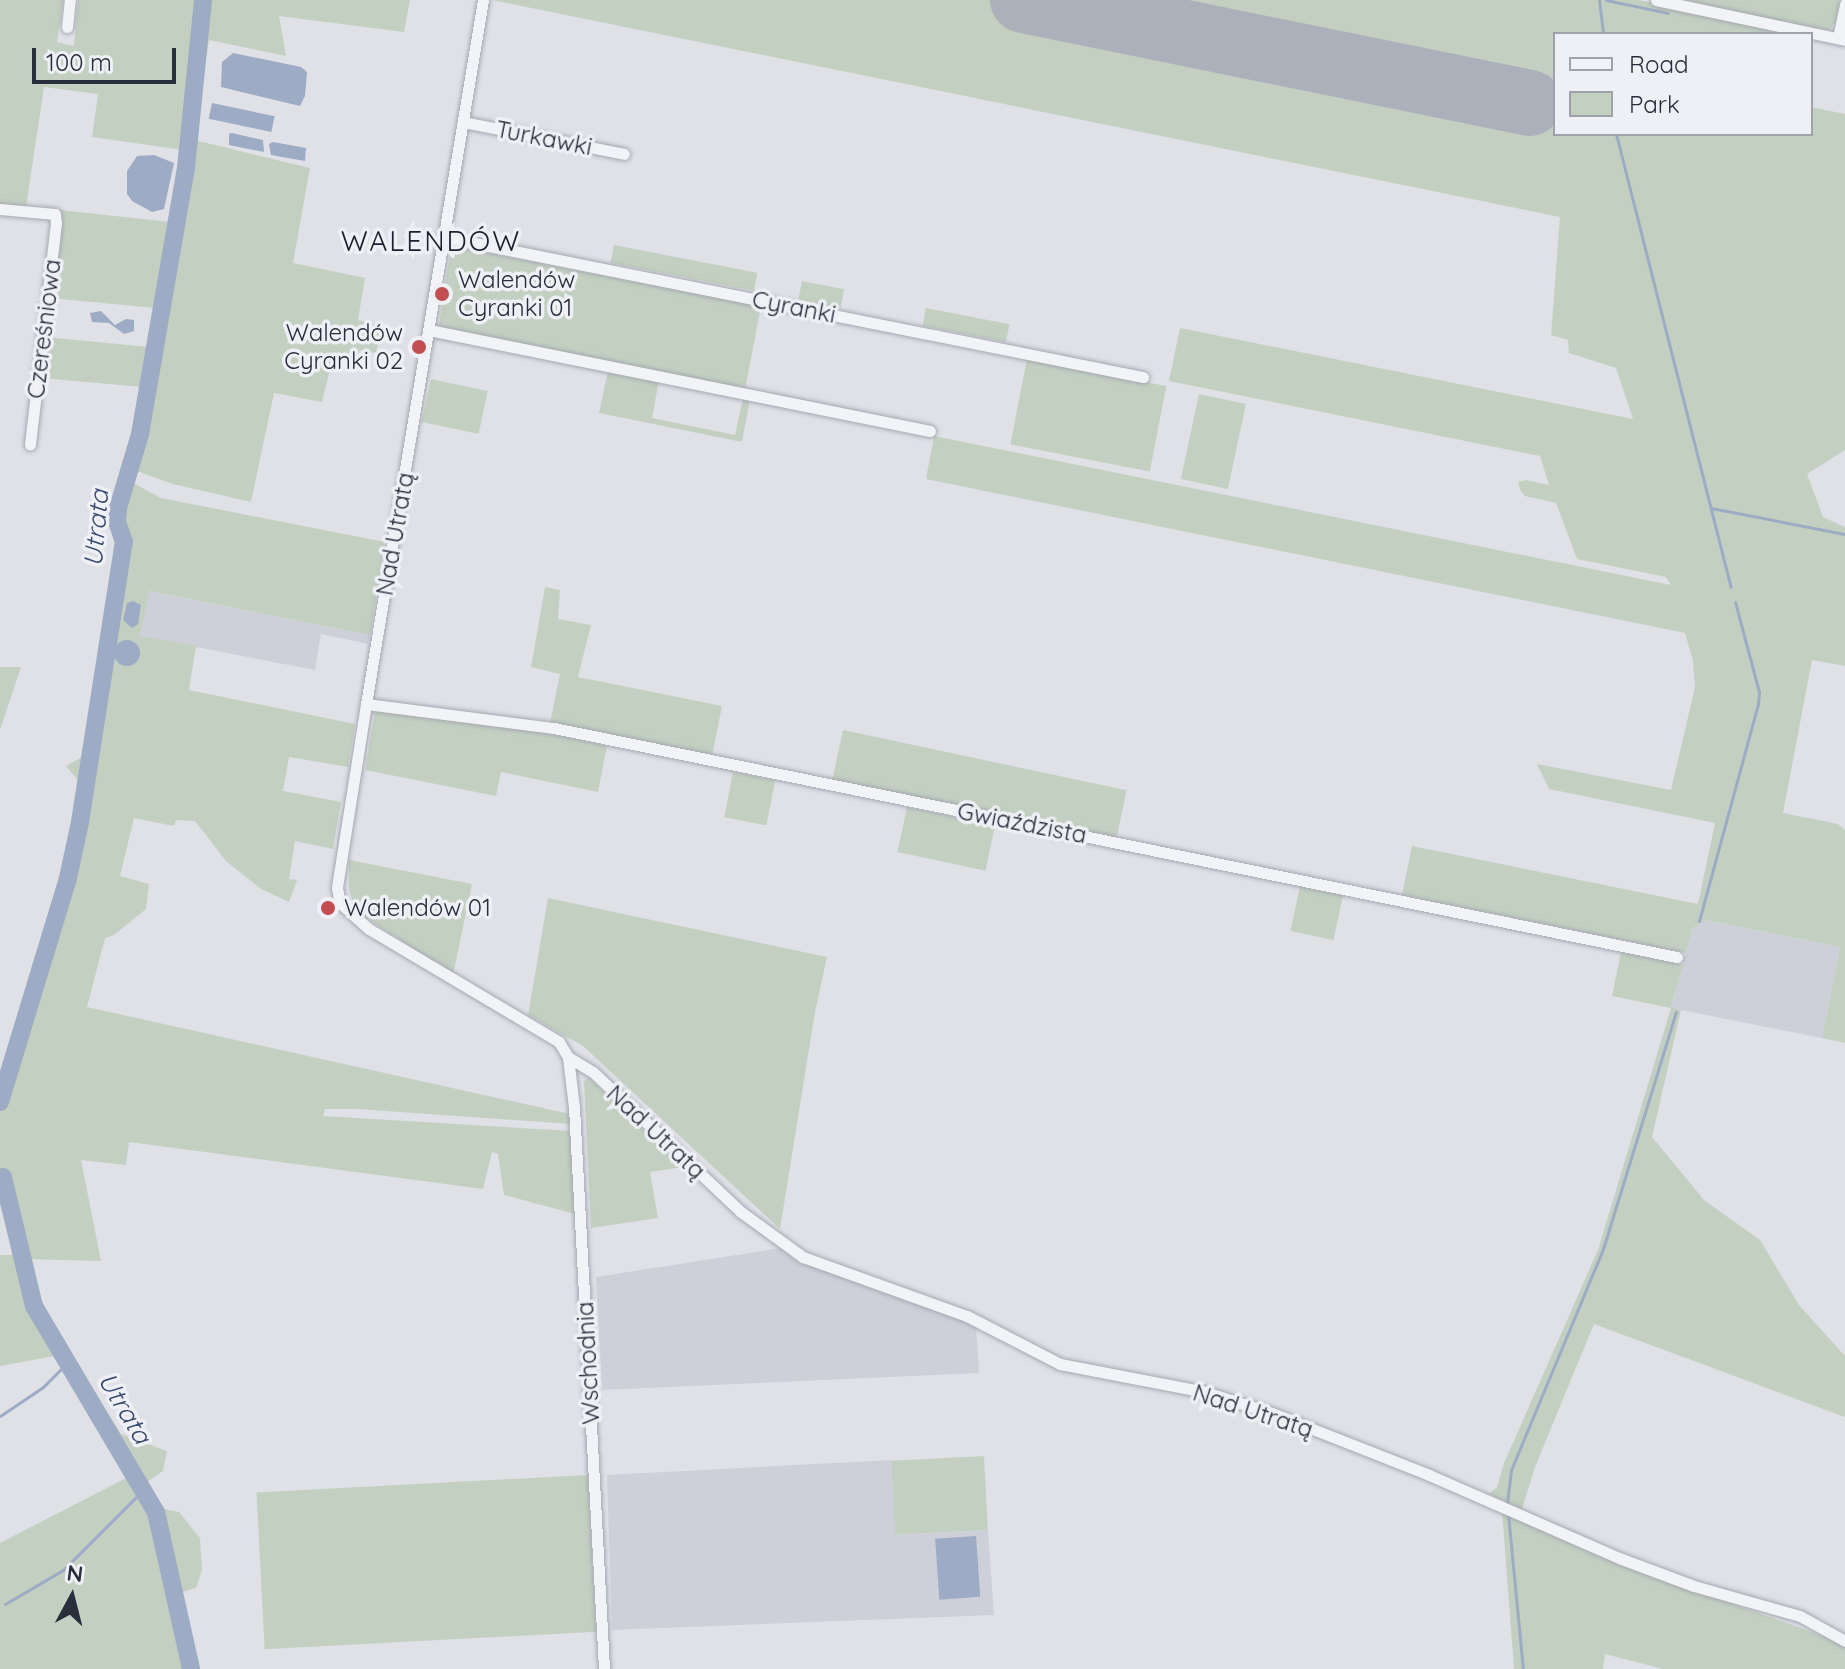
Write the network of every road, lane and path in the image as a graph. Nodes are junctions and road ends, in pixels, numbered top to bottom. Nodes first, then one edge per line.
1 (70, 0) edge
2 (483, 0) edge
3 (1656, 0) edge
4 (1845, 4) edge
5 (67, 27) dead end
6 (1809, 32) edge
7 (1813, 33) edge
8 (1842, 39) edge
9 (463, 122) junction
10 (624, 154) dead end
11 (0, 209) edge
12 (444, 237) junction
13 (429, 330) junction
14 (1143, 377) dead end
15 (930, 431) dead end
16 (30, 444) dead end
17 (366, 704) junction
18 (1677, 957) dead end
19 (568, 1057) junction
20 (1845, 1641) edge
21 (604, 1669) edge

1 - 5 street
2 - 9 street, Nad Utratą
3 - 6 street
4 - 8 street
7 - 8 street
9 - 10 street, Turkawki
9 - 12 street, Nad Utratą
11 - 16 street, Czereśniowa
12 - 13 street, Nad Utratą
12 - 14 street, Cyranki
13 - 15 street
13 - 17 street, Nad Utratą
17 - 18 street, Gwiaździsta
17 - 19 street, Nad Utratą
19 - 20 street, Nad Utratą
19 - 21 street, Wschodnia

